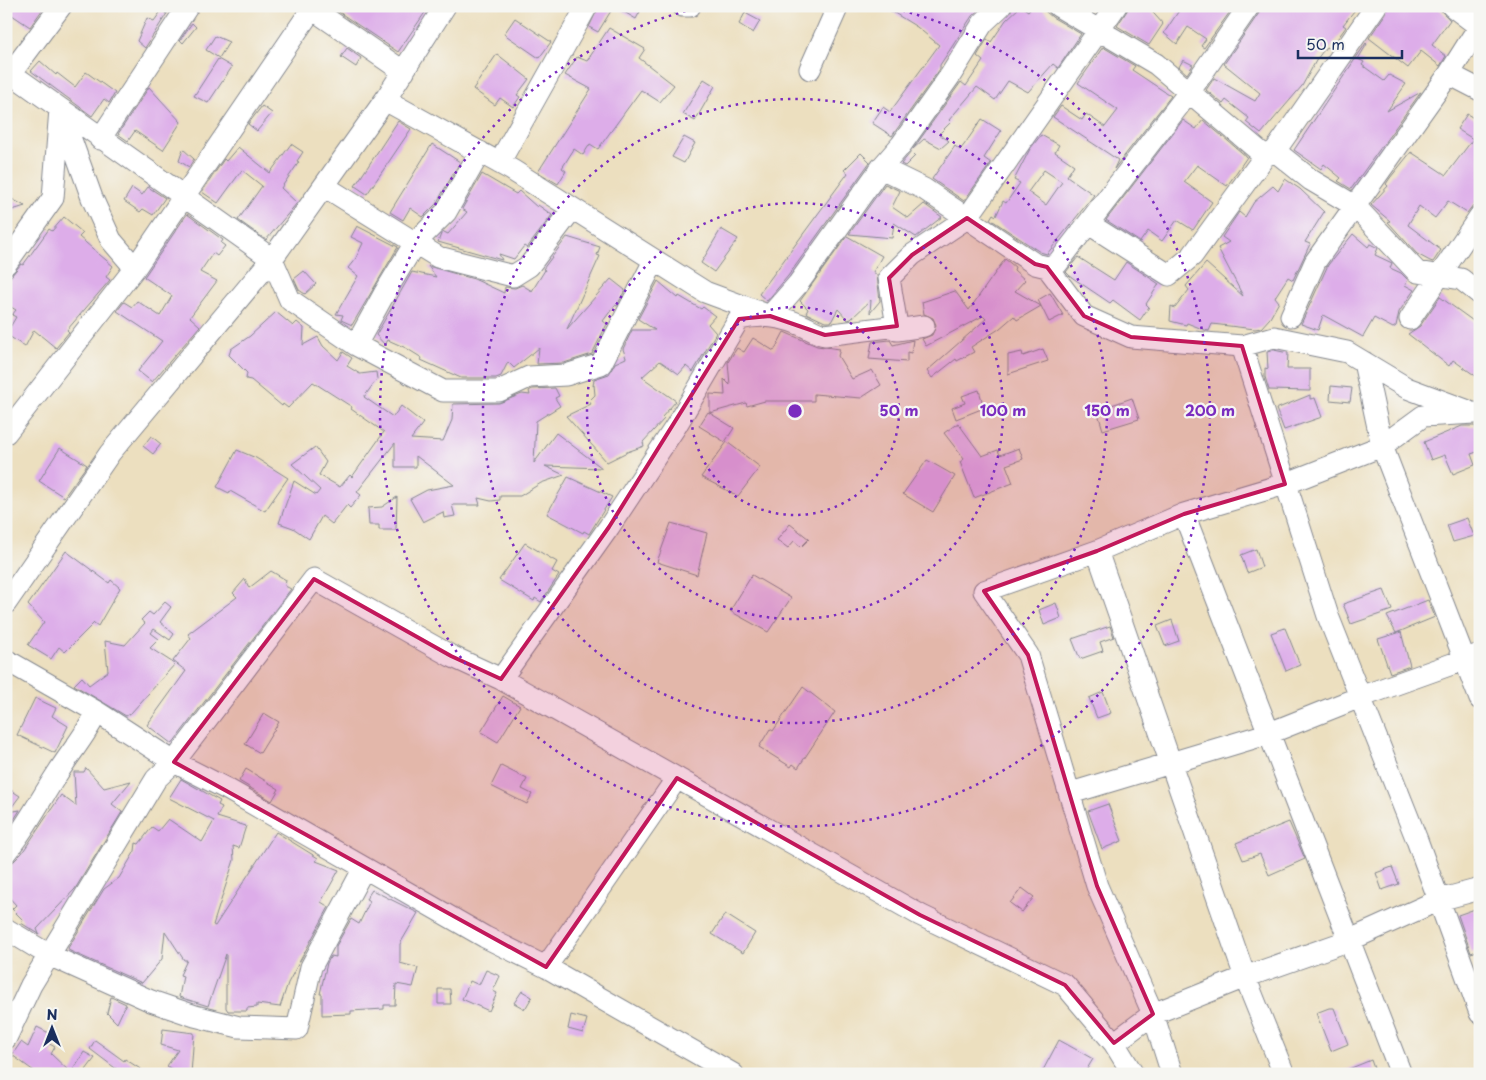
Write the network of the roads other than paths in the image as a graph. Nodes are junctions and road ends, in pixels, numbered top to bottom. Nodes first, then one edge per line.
1 (61, 6) edge
2 (188, 6) edge
3 (445, 6) edge
4 (587, 6) edge
5 (684, 6) edge
6 (690, 6) edge
7 (838, 6) edge
8 (1000, 6) edge
9 (1058, 6) edge
10 (1116, 6) edge
11 (1248, 6) edge
12 (1376, 6) edge
13 (1452, 6) edge
14 (311, 7) edge
15 (1479, 26) edge
16 (1099, 30) junction
17 (810, 69) dead end
18 (8, 72) edge
19 (404, 72) junction
20 (1449, 74) junction
21 (1480, 90) edge
22 (1190, 91) junction
23 (385, 100) junction
24 (60, 109) junction
25 (100, 139) junction
26 (480, 152) junction
27 (1270, 153) junction
28 (499, 163) junction
29 (881, 168) junction
30 (324, 186) junction
31 (185, 198) junction
32 (1355, 206) junction
33 (572, 209) junction
34 (1480, 216) edge
35 (967, 218) junction
36 (1089, 224) junction
37 (415, 243) junction
38 (272, 259) junction
39 (654, 261) junction
40 (6, 264) edge
41 (1047, 267) junction
42 (135, 268) junction
43 (1440, 274) junction
44 (1480, 294) edge
45 (770, 316) junction
46 (1291, 316) dead end
47 (1410, 319) dead end
48 (897, 326) junction
49 (924, 326) dead end
50 (356, 345) junction
51 (1242, 346) junction
52 (1364, 362) junction
53 (1477, 413) edge
54 (6, 434) edge
55 (1382, 446) junction
56 (1286, 484) junction
57 (1184, 514) junction
58 (1097, 551) junction
59 (6, 603) edge
60 (1472, 657) edge
61 (6, 660) edge
62 (501, 679) junction
63 (1360, 697) junction
64 (1480, 700) edge
65 (97, 712) junction
66 (1267, 734) junction
67 (174, 762) junction
68 (1170, 762) junction
69 (677, 778) junction
70 (1071, 793) junction
71 (6, 852) edge
72 (364, 868) junction
73 (1480, 889) edge
74 (1439, 900) junction
75 (6, 929) edge
76 (1350, 940) junction
77 (49, 955) junction
78 (546, 967) junction
79 (1245, 977) junction
80 (13, 1008) edge
81 (1480, 1013) edge
82 (1153, 1014) junction
83 (6, 1038) edge
84 (1114, 1043) junction
85 (732, 1074) edge
86 (1134, 1074) edge
87 (1172, 1074) edge
88 (1284, 1074) edge
89 (1401, 1074) edge

1 - 18 street
2 - 25 street
3 - 19 street
4 - 28 street
5 - 6 street
7 - 17 street
8 - 29 street
9 - 16 street
10 - 16 street
11 - 22 street
12 - 27 street
13 - 15 street
14 - 19 street
14 - 31 street
15 - 20 street
16 - 22 street
16 - 35 street
18 - 24 street
19 - 23 street
20 - 21 street
20 - 32 street
22 - 27 street
22 - 36 street
23 - 26 street
23 - 30 street
24 - 25 street
24 - 40 street
24 - 42 street
25 - 31 street
26 - 28 street
26 - 37 street
27 - 32 street
27 - 36 street
28 - 33 street
29 - 35 street
29 - 45 street
30 - 37 street
30 - 38 street
31 - 38 street
31 - 42 street
32 - 43 street
32 - 46 street
33 - 37 street
33 - 39 street
34 - 43 street
35 - 41 street
35 - 48 street
36 - 41 street
37 - 50 street
38 - 50 street
38 - 59 street
39 - 45 street
39 - 50 street
41 - 51 street
42 - 54 street
43 - 44 street
43 - 47 street
45 - 48 street
45 - 62 street
48 - 49 street
51 - 52 street
51 - 56 street
52 - 53 street
52 - 55 street
53 - 55 street
55 - 56 street
55 - 60 street
56 - 57 street
56 - 63 street
57 - 58 street
57 - 66 street
58 - 68 street
58 - 70 street
60 - 63 street
60 - 64 street
61 - 65 street
62 - 67 street
62 - 69 street
63 - 66 street
63 - 74 street
65 - 67 street
65 - 71 street
66 - 68 street
66 - 76 street
67 - 72 street
67 - 77 street
68 - 70 street
68 - 79 street
69 - 78 street
69 - 84 street
70 - 82 street
72 - 77 street
72 - 78 street
73 - 74 street
74 - 76 street
74 - 81 street
75 - 77 street
76 - 79 street
76 - 89 street
77 - 80 street
78 - 85 street
79 - 82 street
79 - 88 street
80 - 83 street
82 - 84 street
82 - 87 street
84 - 86 street

